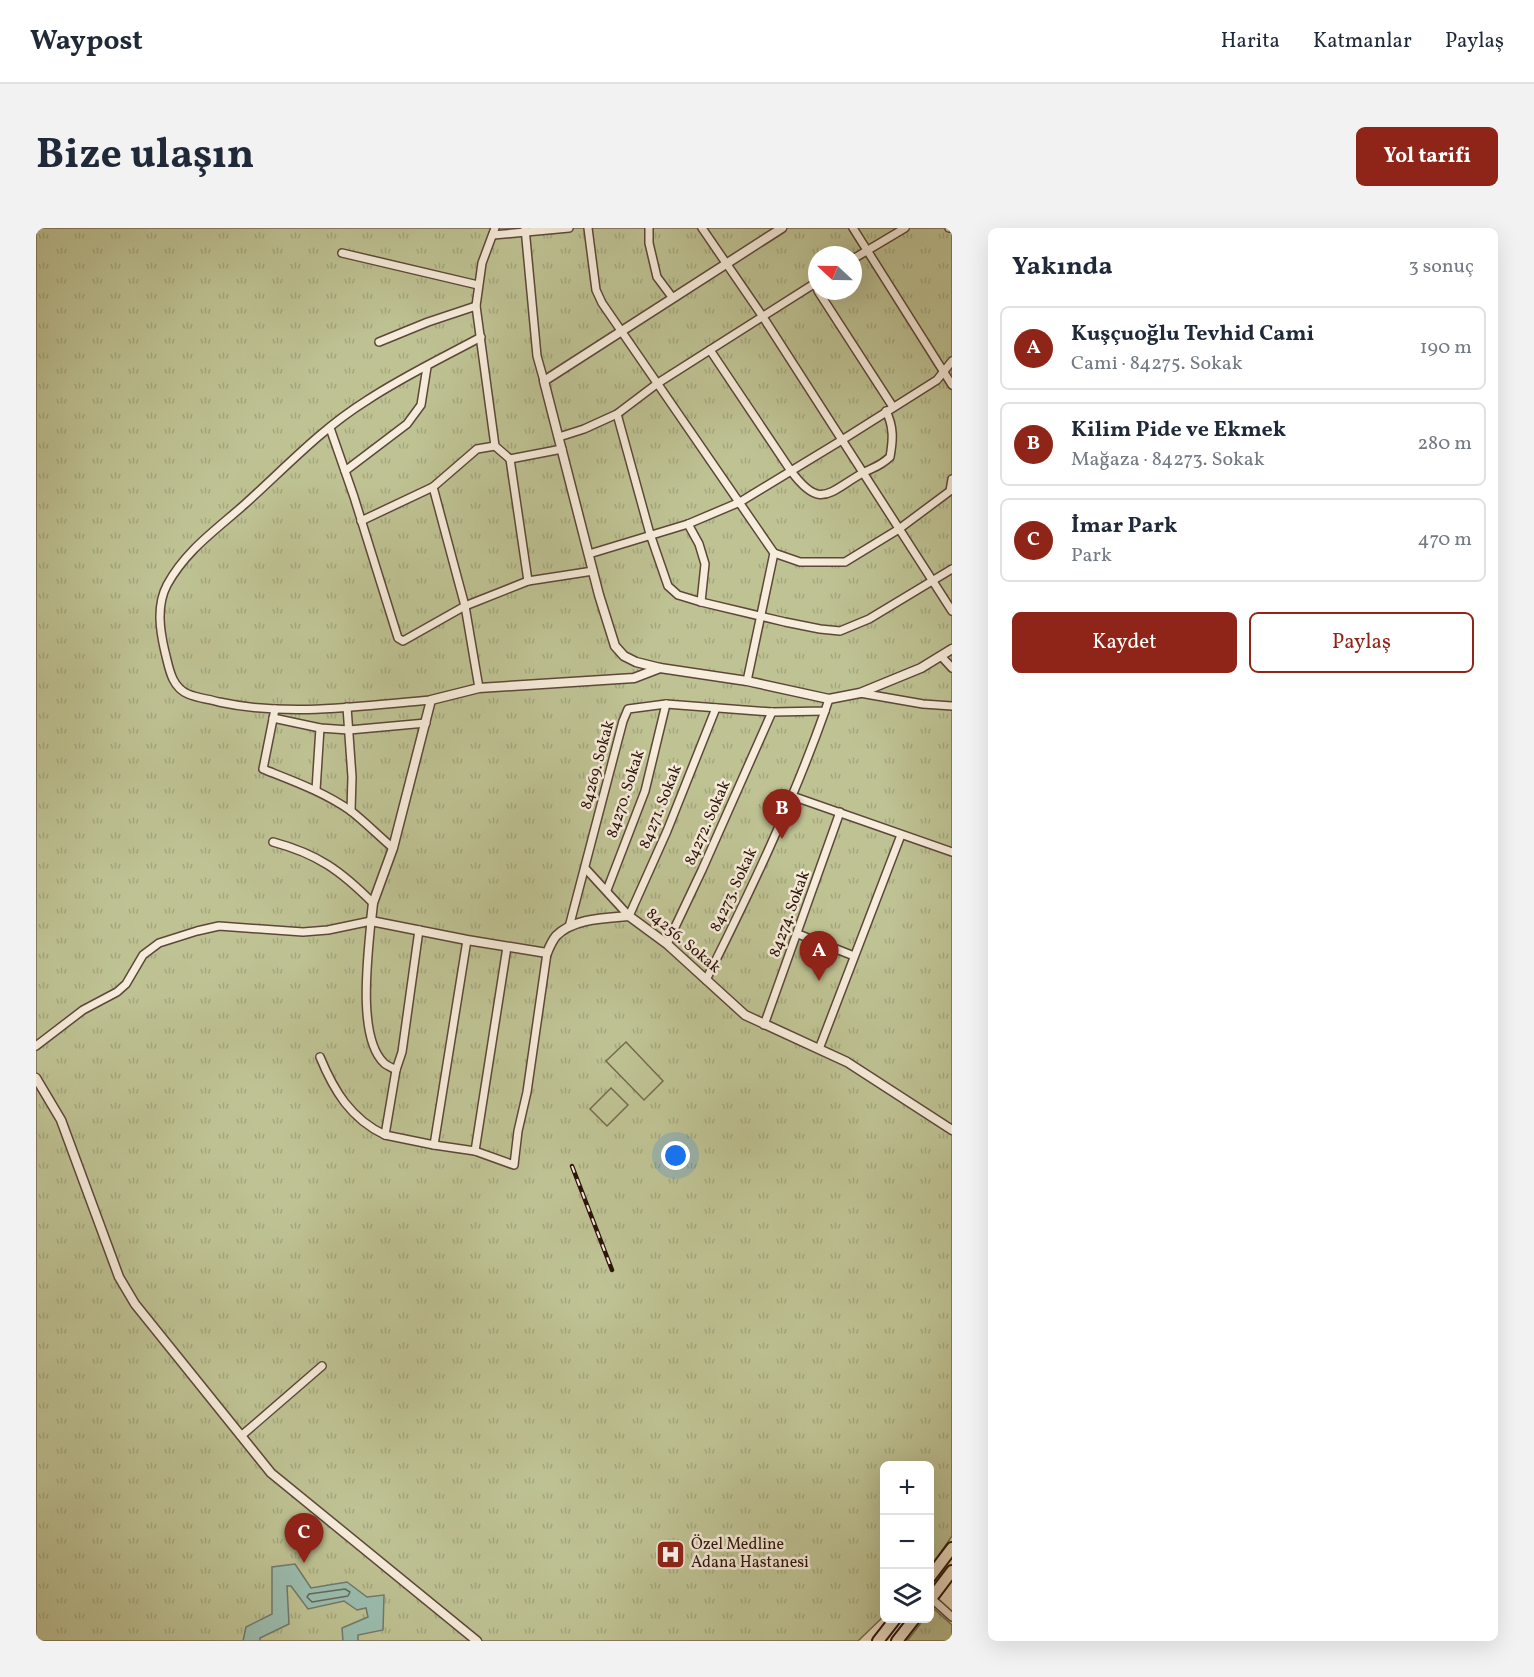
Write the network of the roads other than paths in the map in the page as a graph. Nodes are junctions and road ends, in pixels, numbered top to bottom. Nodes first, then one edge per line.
1 (569, 228) edge
2 (588, 228) edge
3 (649, 228) edge
4 (702, 228) edge
5 (853, 228) edge
6 (905, 228) edge
7 (779, 229) edge
8 (525, 230) edge
9 (494, 231) edge
10 (867, 251) junction
11 (342, 253) dead end
12 (862, 254) edge
13 (725, 263) junction
14 (478, 285) junction
15 (808, 292) edge
16 (672, 297) junction
17 (825, 300) edge
18 (476, 306) junction
19 (763, 317) junction
20 (620, 330) junction
21 (481, 337) junction
22 (379, 342) dead end
23 (710, 350) junction
24 (952, 361) edge
25 (427, 367) junction
26 (944, 372) junction
27 (543, 381) junction
28 (658, 383) junction
29 (952, 385) edge
30 (890, 409) junction
31 (617, 414) junction
32 (330, 428) junction
33 (559, 437) junction
34 (842, 440) junction
35 (495, 446) junction
36 (562, 449) junction
37 (510, 459) junction
38 (345, 471) junction
39 (791, 471) junction
40 (862, 473) junction
41 (952, 479) edge
42 (434, 487) junction
43 (740, 502) junction
44 (361, 520) junction
45 (688, 524) junction
46 (899, 529) junction
47 (650, 534) junction
48 (774, 553) junction
49 (589, 554) junction
50 (952, 569) edge
51 (593, 571) junction
52 (528, 581) junction
53 (934, 581) junction
54 (701, 602) junction
55 (465, 606) junction
56 (952, 611) edge
57 (762, 616) junction
58 (952, 649) edge
59 (941, 656) junction
60 (660, 668) junction
61 (952, 668) edge
62 (747, 681) junction
63 (479, 688) junction
64 (860, 693) junction
65 (829, 699) junction
66 (431, 700) junction
67 (666, 704) junction
68 (952, 706) edge
69 (347, 707) junction
70 (716, 708) junction
71 (275, 709) junction
72 (825, 711) junction
73 (772, 712) junction
74 (273, 718) junction
75 (426, 723) junction
76 (320, 728) junction
77 (349, 730) junction
78 (316, 790) junction
79 (792, 796) junction
80 (351, 811) junction
81 (840, 812) junction
82 (901, 835) junction
83 (273, 842) dead end
84 (393, 848) junction
85 (952, 852) edge
86 (585, 868) junction
87 (607, 890) junction
88 (373, 903) junction
89 (629, 916) junction
90 (371, 921) junction
91 (569, 927) junction
92 (419, 930) junction
93 (798, 934) junction
94 (467, 940) junction
95 (667, 944) junction
96 (507, 947) junction
97 (547, 953) junction
98 (854, 956) junction
99 (706, 980) junction
100 (764, 1025) junction
101 (36, 1046) edge
102 (819, 1049) junction
103 (320, 1057) dead end
104 (396, 1070) junction
105 (36, 1078) edge
106 (952, 1130) edge
107 (385, 1135) junction
108 (434, 1145) junction
109 (475, 1151) junction
110 (322, 1366) dead end
111 (242, 1436) junction
112 (952, 1548) edge
113 (952, 1571) edge
114 (934, 1572) edge
115 (934, 1594) edge
116 (934, 1602) edge
117 (952, 1617) edge
118 (892, 1623) edge
119 (911, 1623) edge
120 (477, 1641) edge
121 (878, 1641) edge
122 (897, 1641) edge

1 - 8 street
2 - 20 street
3 - 16 street
4 - 13 street
5 - 10 street
6 - 10 street
7 - 13 street
8 - 9 street
8 - 27 street
9 - 14 street
10 - 12 street
10 - 26 street
11 - 14 street
13 - 16 street
13 - 19 street
14 - 18 street
15 - 19 street
16 - 20 street
17 - 30 street
18 - 21 street
18 - 22 street
19 - 23 street
19 - 34 street
20 - 27 street
20 - 28 street
21 - 25 street
21 - 35 street
23 - 28 street
23 - 39 street
24 - 26 street
25 - 32 street
25 - 38 street
26 - 29 street
26 - 30 street
27 - 33 street
28 - 31 street
28 - 43 street
30 - 34 street
30 - 40 street
31 - 33 street
31 - 47 street
32 - 38 street
32 - 71 street
33 - 36 street
34 - 39 street
34 - 40 street
35 - 37 street
35 - 42 street
36 - 37 street
36 - 49 street
37 - 52 street
38 - 44 street
39 - 40 street
39 - 43 street
40 - 46 street
41 - 46 street
42 - 44 street
42 - 55 street
43 - 45 street
43 - 48 street
44 - 55 street
45 - 47 street
45 - 54 street
46 - 48 street
46 - 53 street
47 - 49 street
47 - 54 street
48 - 57 street
49 - 51 street
50 - 53 street
51 - 52 street
51 - 60 street
52 - 55 street
53 - 56 street
53 - 57 street
54 - 57 street
55 - 63 street
57 - 62 street
58 - 59 street
59 - 61 street
59 - 64 street
60 - 62 street
60 - 63 street
62 - 65 street
63 - 66 street
64 - 65 street
64 - 68 street
65 - 72 street
66 - 69 street
66 - 75 street
67 - 70 street, 84269. Sokak
67 - 86 street, 84269. Sokak
67 - 87 street, 84270. Sokak
69 - 71 street
69 - 77 street
70 - 73 street, 84269. Sokak
70 - 89 street, 84271. Sokak
71 - 74 street
72 - 73 street, 84269. Sokak
72 - 79 street, 84273. Sokak
73 - 95 street, 84272. Sokak
74 - 76 street
74 - 78 street
75 - 77 street
75 - 84 street
76 - 77 street
76 - 78 street
77 - 80 street
78 - 80 street
79 - 81 street
79 - 99 street, 84273. Sokak
80 - 84 street
81 - 82 street
81 - 93 street, 84274. Sokak
82 - 85 street
82 - 98 street
83 - 88 street
84 - 88 street
86 - 87 street
86 - 91 street, 84269. Sokak
87 - 89 street
88 - 90 street
89 - 91 street, 84256. Sokak
89 - 95 street, 84256. Sokak
90 - 92 street
90 - 101 street
90 - 104 street
91 - 97 street
92 - 94 street
92 - 104 street
93 - 98 street
93 - 100 street, 84274. Sokak
94 - 96 street
94 - 108 street
95 - 99 street, 84256. Sokak
96 - 97 street
96 - 109 street
97 - 109 street
98 - 102 street
99 - 100 street, 84256. Sokak
100 - 102 street, 84256. Sokak
102 - 106 street, 84256. Sokak
103 - 107 street
104 - 107 street
105 - 111 street
107 - 108 street
108 - 109 street
110 - 111 street
111 - 120 street
112 - 114 main road
113 - 115 main road
116 - 117 street
118 - 121 main road
119 - 122 main road

